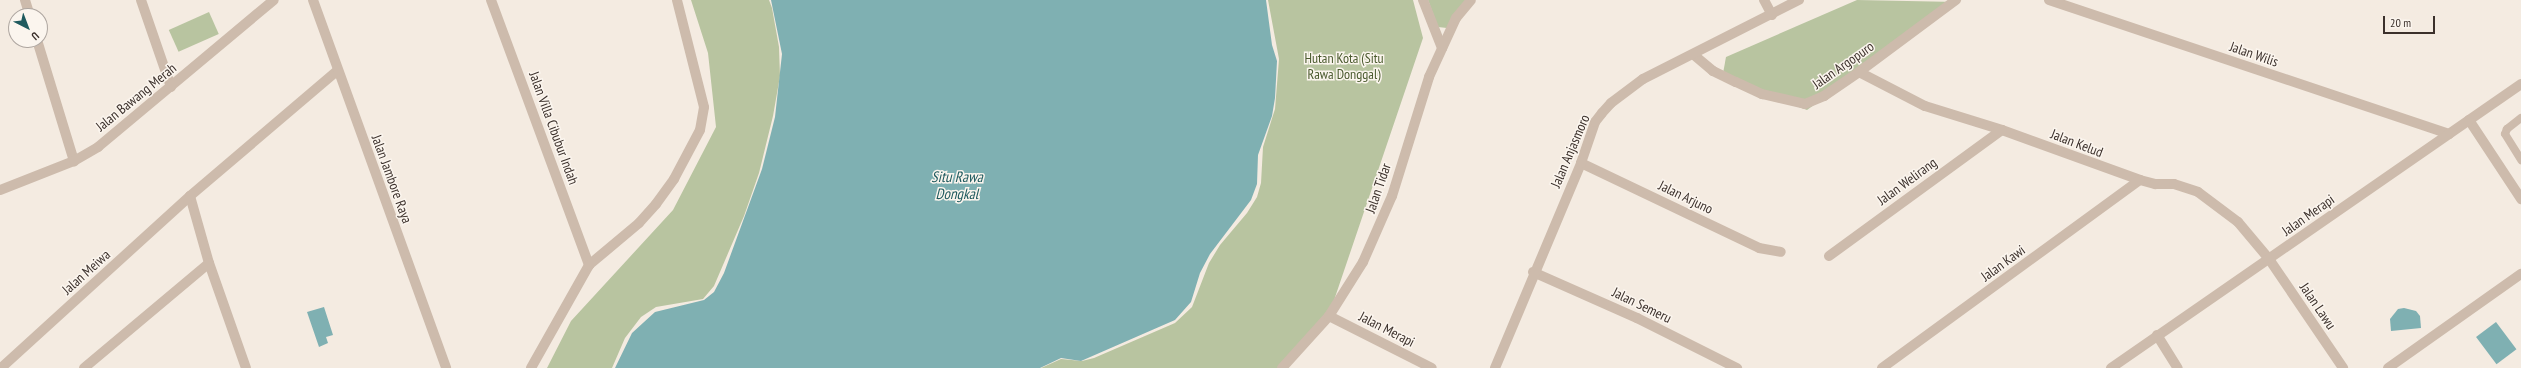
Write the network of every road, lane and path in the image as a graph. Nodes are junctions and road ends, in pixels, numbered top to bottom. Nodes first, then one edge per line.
1 (141, 0) edge
2 (274, 0) edge
3 (313, 0) edge
4 (491, 0) edge
5 (677, 0) edge
6 (1423, 0) edge
7 (1471, 0) edge
8 (1764, 0) edge
9 (1799, 0) edge
10 (1956, 0) edge
11 (2049, 0) edge
12 (1772, 16) junction
13 (39, 48) edge
14 (1442, 48) junction
15 (1694, 55) junction
16 (338, 70) junction
17 (1859, 72) junction
18 (2521, 84) edge
19 (171, 87) junction
20 (2521, 118) edge
21 (2469, 120) junction
22 (2002, 130) junction
23 (2449, 134) junction
24 (2521, 160) edge
25 (74, 161) junction
26 (1581, 163) junction
27 (2140, 180) junction
28 (0, 190) edge
29 (190, 196) junction
30 (2521, 199) edge
31 (1781, 252) dead end
32 (1829, 256) dead end
33 (2269, 259) junction
34 (209, 263) junction
35 (589, 265) junction
36 (1533, 272) junction
37 (2521, 274) edge
38 (1329, 316) junction
39 (2157, 335) junction
40 (1, 368) edge
41 (84, 368) edge
42 (246, 368) edge
43 (446, 368) edge
44 (531, 368) edge
45 (1282, 368) edge
46 (1432, 368) edge
47 (1495, 368) edge
48 (1737, 368) edge
49 (1882, 368) edge
50 (2111, 368) edge
51 (2178, 368) edge
52 (2344, 368) edge
53 (2388, 368) edge

1 - 19 street
2 - 19 street, Jalan Bawang Merah
3 - 16 street, Jalan Jambore Raya
4 - 35 street, Jalan Villa Cibubur Indah
5 - 35 street
6 - 14 street
7 - 14 street, Jalan Tidar
8 - 12 street
9 - 12 street, Jalan Anjasmoro
10 - 17 street, Jalan Argopuro
11 - 23 street, Jalan Wilis
12 - 15 street, Jalan Anjasmoro
13 - 25 street
14 - 38 street, Jalan Tidar
15 - 17 street, Jalan Argopuro
15 - 26 street, Jalan Anjasmoro
16 - 29 street, Jalan Meiwa
16 - 43 street, Jalan Jambore Raya
17 - 22 street, Jalan Kelud
18 - 21 street, Jalan Merapi
19 - 25 street, Jalan Bawang Merah
20 - 24 lane
21 - 23 street, Jalan Merapi
21 - 30 street
22 - 27 street, Jalan Kelud
22 - 32 street, Jalan Welirang
23 - 33 street, Jalan Merapi
25 - 28 street, Jalan Bawang Merah
26 - 31 street, Jalan Arjuno
26 - 36 street, Jalan Anjasmoro
27 - 33 street, Jalan Kelud
27 - 49 street, Jalan Kawi
29 - 34 street
29 - 40 street, Jalan Meiwa
33 - 39 street, Jalan Merapi
33 - 52 street, Jalan Lawu
34 - 41 street
34 - 42 street
35 - 44 street
36 - 47 street, Jalan Anjasmoro
36 - 48 street, Jalan Semeru
37 - 53 street
38 - 45 street, Jalan Tidar
38 - 46 street, Jalan Merapi
39 - 50 street, Jalan Merapi
39 - 51 street

